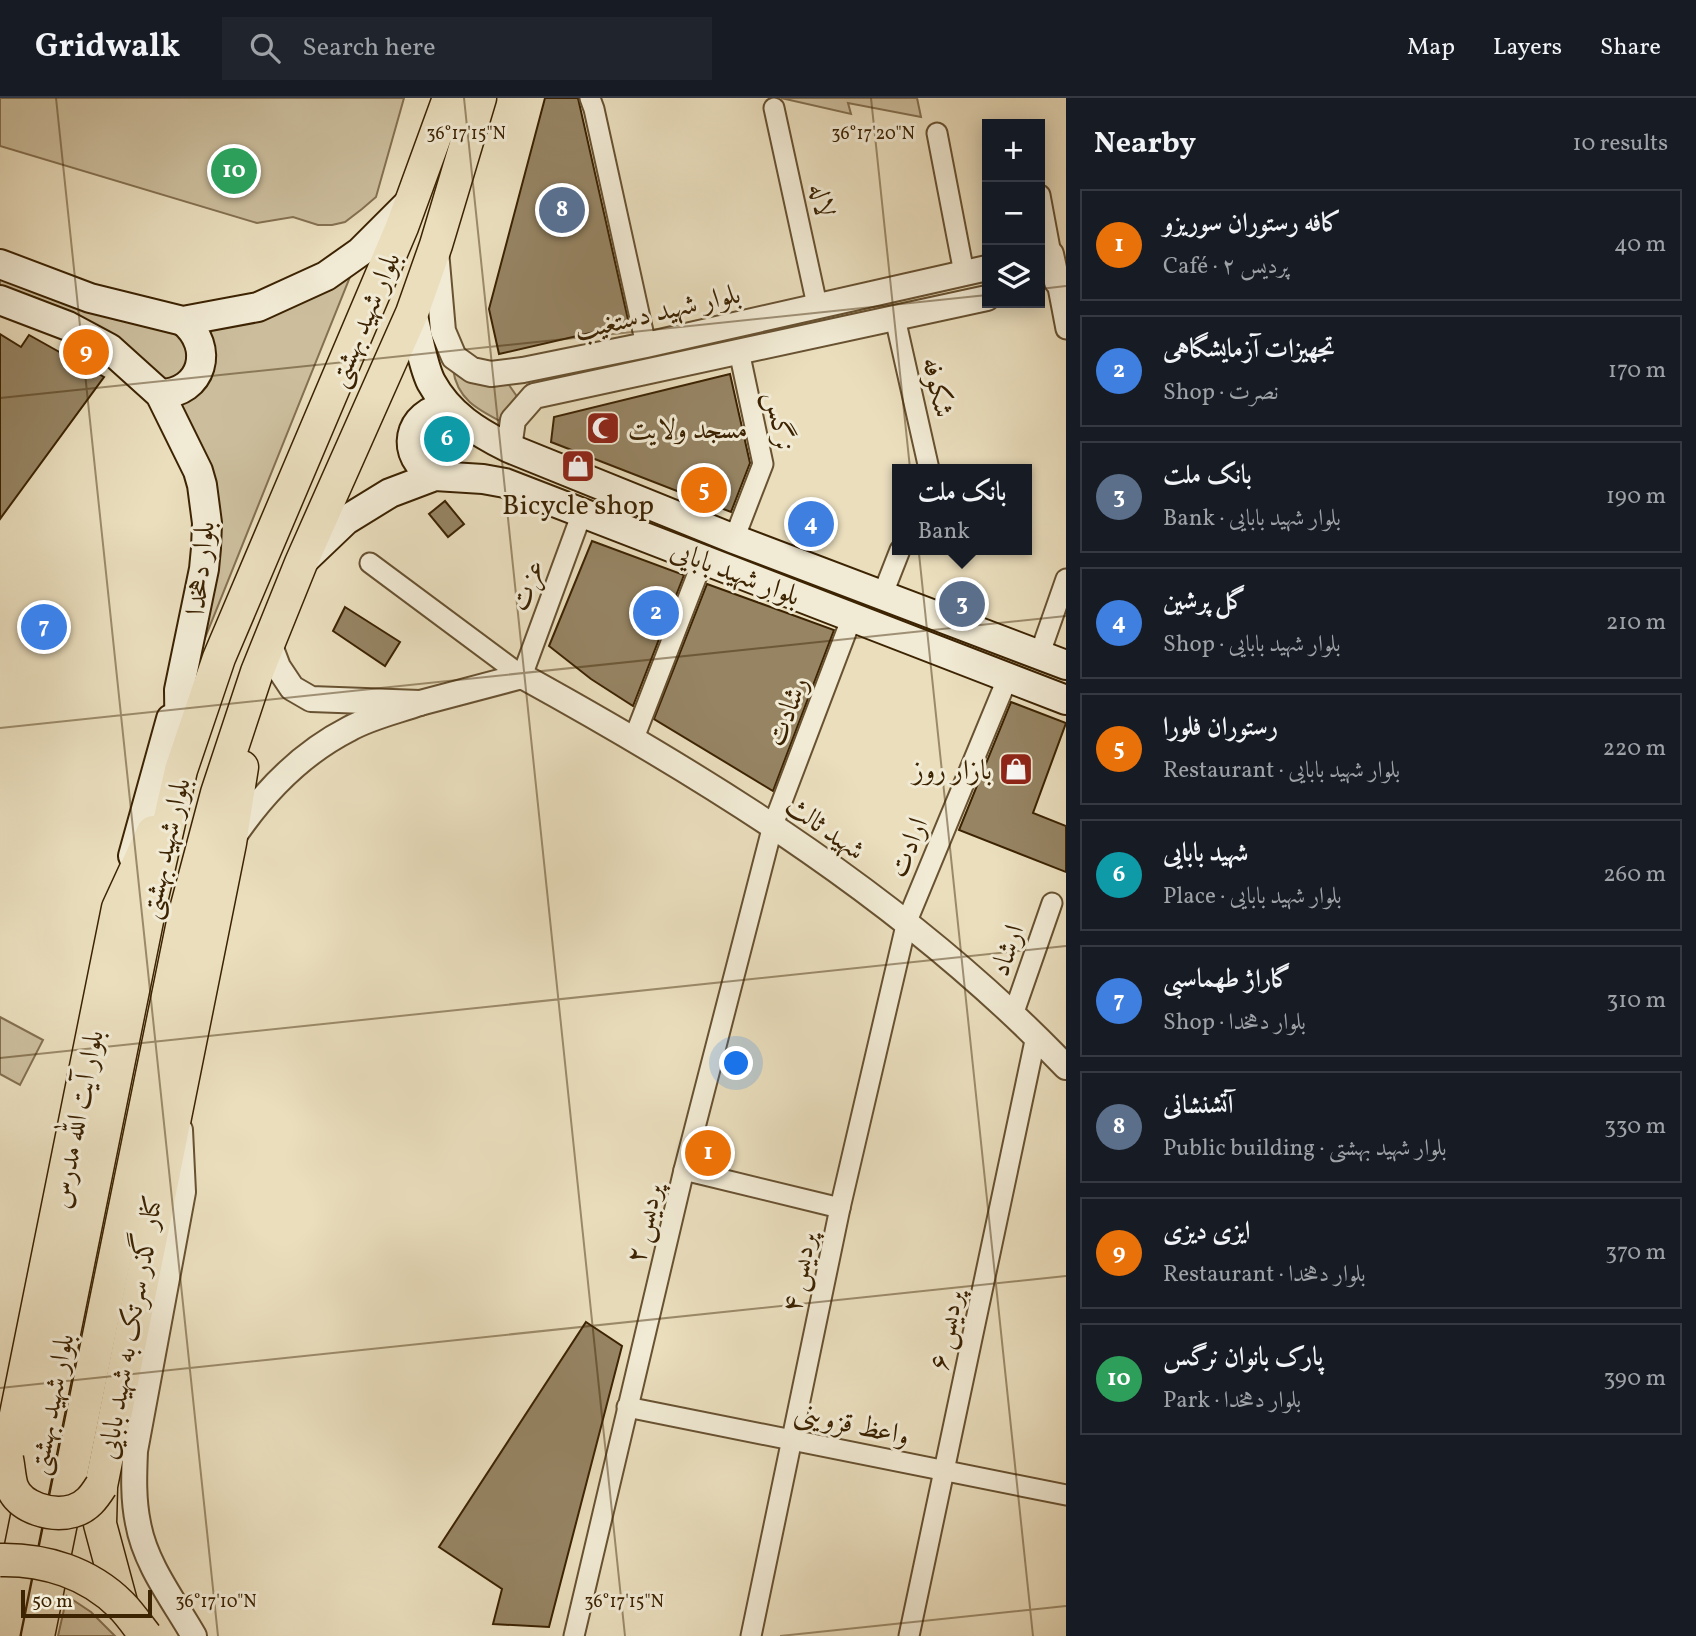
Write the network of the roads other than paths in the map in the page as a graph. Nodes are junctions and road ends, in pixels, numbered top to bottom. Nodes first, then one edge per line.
1 (439, 98) edge
2 (449, 98) edge
3 (480, 98) edge
4 (497, 98) edge
5 (590, 98) edge
6 (774, 108) dead end
7 (937, 133) dead end
8 (425, 161) junction
9 (411, 201) junction
10 (1045, 220) edge
11 (436, 245) junction
12 (1052, 254) edge
13 (0, 264) edge
14 (976, 271) edge
15 (1054, 283) edge
16 (982, 299) edge
17 (0, 300) edge
18 (817, 305) junction
19 (412, 313) junction
20 (895, 318) junction
21 (183, 321) junction
22 (1066, 329) edge
23 (646, 345) junction
24 (739, 351) junction
25 (523, 370) junction
26 (160, 394) junction
27 (534, 396) junction
28 (448, 407) junction
29 (509, 448) junction
30 (928, 464) edge
31 (435, 476) junction
32 (582, 513) junction
33 (734, 539) junction
34 (898, 555) edge
35 (703, 560) junction
36 (301, 563) junction
37 (370, 563) dead end
38 (1066, 579) edge
39 (882, 596) junction
40 (852, 617) junction
41 (269, 643) junction
42 (1039, 656) junction
43 (1066, 665) edge
44 (257, 672) junction
45 (522, 676) junction
46 (1007, 677) junction
47 (179, 690) junction
48 (1066, 700) edge
49 (420, 703) junction
50 (634, 738) junction
51 (181, 770) junction
52 (773, 825) junction
53 (230, 843) junction
54 (1052, 903) dead end
55 (118, 908) junction
56 (907, 921) junction
57 (1013, 1015) junction
58 (1036, 1036) junction
59 (1066, 1067) edge
60 (179, 1098) junction
61 (684, 1170) junction
62 (840, 1208) junction
63 (627, 1406) junction
64 (792, 1439) junction
65 (4, 1468) edge
66 (944, 1471) junction
67 (101, 1486) junction
68 (1066, 1495) edge
69 (0, 1560) edge
70 (122, 1606) junction
71 (3, 1636) edge
72 (38, 1636) edge
73 (146, 1636) edge
74 (194, 1636) edge
75 (574, 1636) edge
76 (751, 1636) edge
77 (909, 1636) edge

1 - 8 main road
2 - 8 main road, بلوار شهید بهشتی
3 - 11 main road, بلوار شهید بهشتی
4 - 11 main road
5 - 23 street
6 - 18 street, لاله
7 - 14 street
8 - 9 main road, بلوار شهید بهشتی
9 - 21 main road
9 - 51 main road, بلوار شهید بهشتی
10 - 12 street
11 - 19 main road, بلوار شهید بهشتی
11 - 25 street, بلوار شهید دستغیب
12 - 15 street
13 - 21 main road
14 - 18 street, بلوار شهید دستغیب
15 - 22 street
16 - 20 street, بلوار شهید دستغیب
17 - 26 main road, بلوار دهخدا
18 - 23 street, بلوار شهید دستغیب
19 - 28 main road, بلوار شهید بابایی
19 - 36 main road, بلوار شهید بهشتی
20 - 24 street, بلوار شهید دستغیب
20 - 30 street, شکوفه
21 - 26 main road
23 - 25 street, بلوار شهید دستغیب
24 - 27 street, بلوار شهید دستغیب
24 - 33 street, نرگس
25 - 27 street
26 - 47 main road, بلوار دهخدا
27 - 29 street
28 - 29 main road, بلوار شهید بابایی
28 - 31 main road
29 - 33 main road, بلوار شهید بابایی
31 - 32 main road, بلوار شهید بابایی
31 - 36 main road, بلوار شهید بابایی
32 - 35 main road, بلوار شهید بابایی
32 - 45 street, عزت
33 - 39 main road, بلوار شهید بابایی
34 - 39 street
35 - 40 main road, بلوار شهید بابایی
35 - 50 street
36 - 41 main road, بلوار شهید بهشتی
37 - 45 street, شهید ثالث
38 - 42 street
39 - 42 main road, بلوار شهید بابایی
40 - 46 main road, بلوار شهید بابایی
40 - 52 street, رشادت
41 - 44 main road, بلوار شهید بهشتی
41 - 49 street
42 - 43 main road, بلوار شهید بابایی
44 - 53 main road
44 - 72 main road, بلوار شهید بهشتی
45 - 49 street
45 - 50 street, شهید ثالث
46 - 48 main road, بلوار شهید بابایی
46 - 56 street, ارادت
47 - 51 main road, بلوار دهخدا
47 - 55 main road
49 - 53 street
50 - 52 street, شهید ثالث
51 - 55 main road, بلوار آیت الله مدرس
51 - 71 main road, بلوار شهید بهشتی
52 - 56 street, شهید ثالث
52 - 61 street, پردیس ۲
53 - 60 main road
54 - 57 street, ارشاد
55 - 65 main road, بلوار آیت الله مدرس
56 - 57 street, شهید ثالث
56 - 62 street, پردیس ۴
57 - 58 street, شهید ثالث
58 - 59 street, شهید ثالث
58 - 66 street, پردیس ۶
60 - 67 main road
60 - 74 street, کنار گذر سرتک به شهید بابایی
61 - 62 street
61 - 63 street, پردیس ۲
62 - 64 street, پردیس ۴
63 - 64 street, واعظ قزوینی
63 - 75 street, پردیس ۲
64 - 66 street, واعظ قزوینی
64 - 76 street, پردیس ۴
65 - 67 main road, bridge
66 - 68 street, واعظ قزوینی
66 - 77 street, پردیس ۶
67 - 70 main road
69 - 70 main road, bridge
70 - 73 main road, bridge

